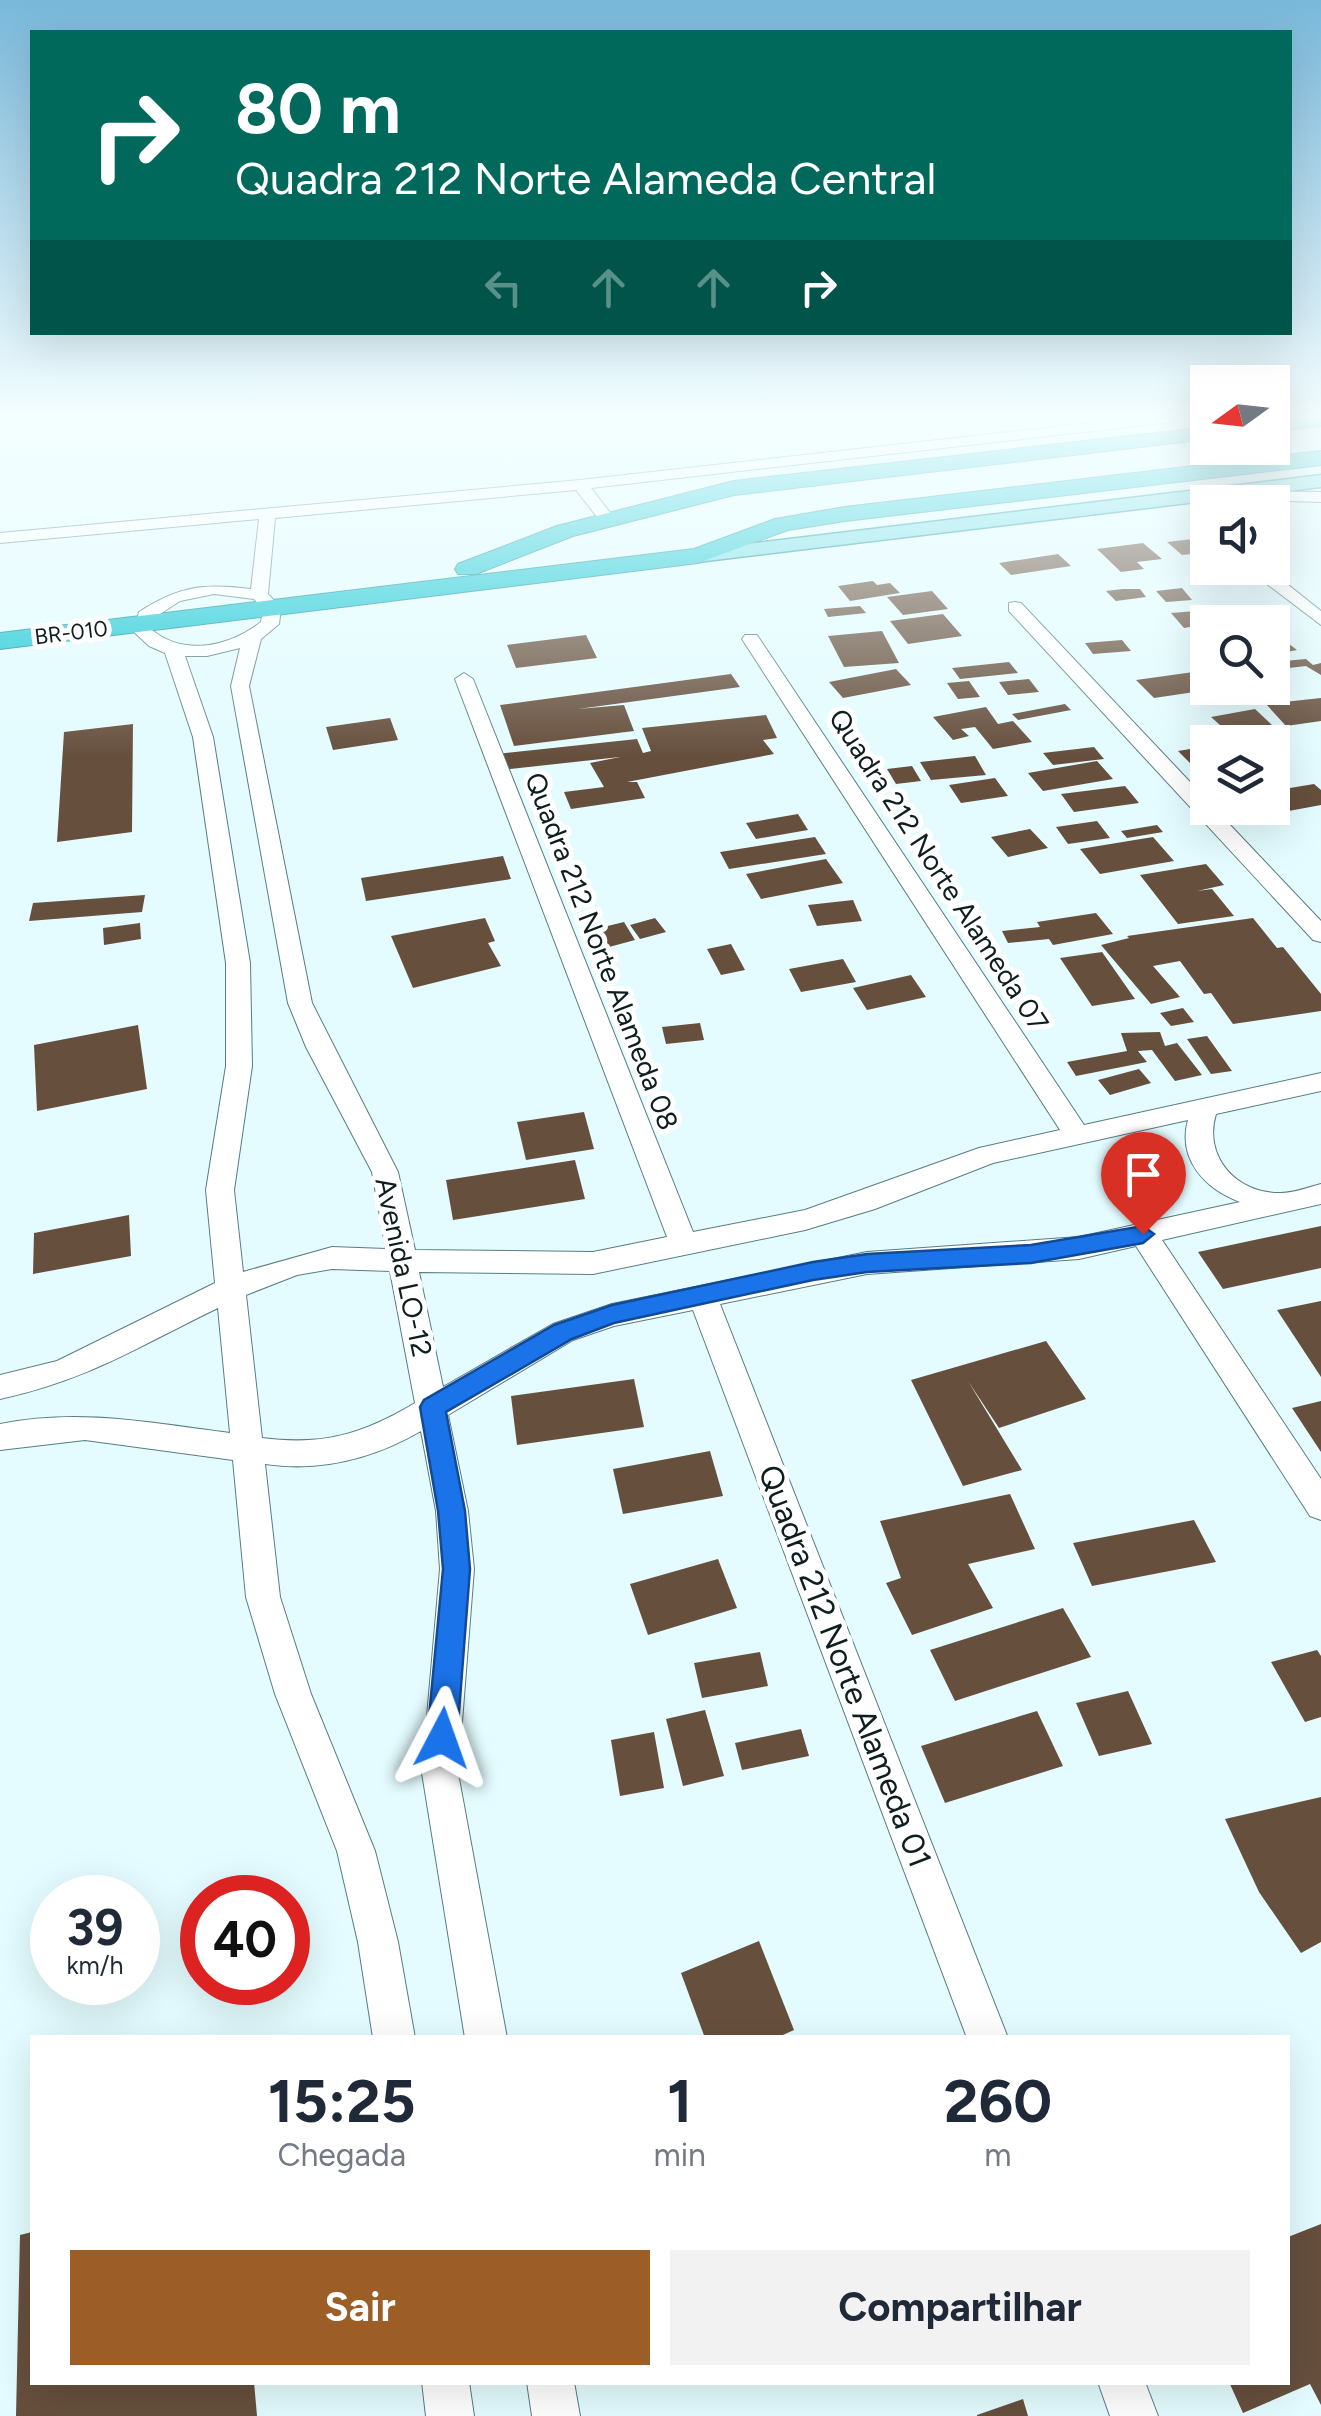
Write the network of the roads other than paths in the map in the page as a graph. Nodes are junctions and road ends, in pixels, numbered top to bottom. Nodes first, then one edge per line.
1 (88, 531) edge
2 (266, 531) edge
3 (569, 531) edge
4 (764, 531) edge
5 (903, 531) edge
6 (565, 532) junction
7 (0, 538) edge
8 (698, 556) junction
9 (604, 567) junction
10 (1279, 585) edge
11 (410, 591) junction
12 (1015, 607) dead end
13 (147, 616) junction
14 (261, 618) junction
15 (1321, 620) edge
16 (39, 636) junction
17 (750, 639) dead end
18 (0, 641) edge
19 (166, 647) junction
20 (464, 679) dead end
21 (1321, 935) edge
22 (1321, 1082) edge
23 (1205, 1108) junction
24 (1076, 1134) junction
25 (1321, 1194) edge
26 (1280, 1202) junction
27 (1143, 1234) junction
28 (684, 1245) junction
29 (404, 1262) junction
30 (230, 1291) junction
31 (702, 1294) junction
32 (0, 1387) edge
33 (433, 1407) junction
34 (0, 1437) edge
35 (247, 1447) junction
36 (1321, 1506) edge
37 (394, 2035) edge
38 (485, 2035) edge
39 (987, 2035) edge
40 (445, 2385) edge
41 (551, 2385) edge
42 (1122, 2385) edge
43 (450, 2416) edge
44 (556, 2416) edge
45 (1134, 2416) edge

1 - 7 street
2 - 14 street, Avenida LO-12
3 - 6 highway
4 - 8 highway
5 - 8 main road
6 - 9 highway
6 - 11 highway
8 - 9 highway
9 - 11 highway
10 - 15 street
11 - 14 highway, BR-010
12 - 21 street
13 - 14 highway, BR-010
13 - 16 highway, BR-010 / BR-010
13 - 19 street
14 - 19 street
14 - 29 street, Avenida LO-12
16 - 18 highway, BR-010 / BR-010
16 - 19 highway
17 - 24 street, Quadra 212 Norte Alameda 07
19 - 30 street
20 - 28 street, Quadra 212 Norte Alameda 08
22 - 23 street
23 - 24 street
23 - 26 street
24 - 28 street
25 - 26 street
26 - 27 street
27 - 31 street
27 - 36 street
28 - 29 street
29 - 30 street
29 - 33 street, Avenida LO-12
30 - 32 street
30 - 35 street
31 - 33 street
31 - 39 street, Quadra 212 Norte Alameda 01
33 - 35 street
33 - 38 street, Avenida LO-12
34 - 35 street
35 - 37 street
40 - 43 street
41 - 44 street
42 - 45 street

